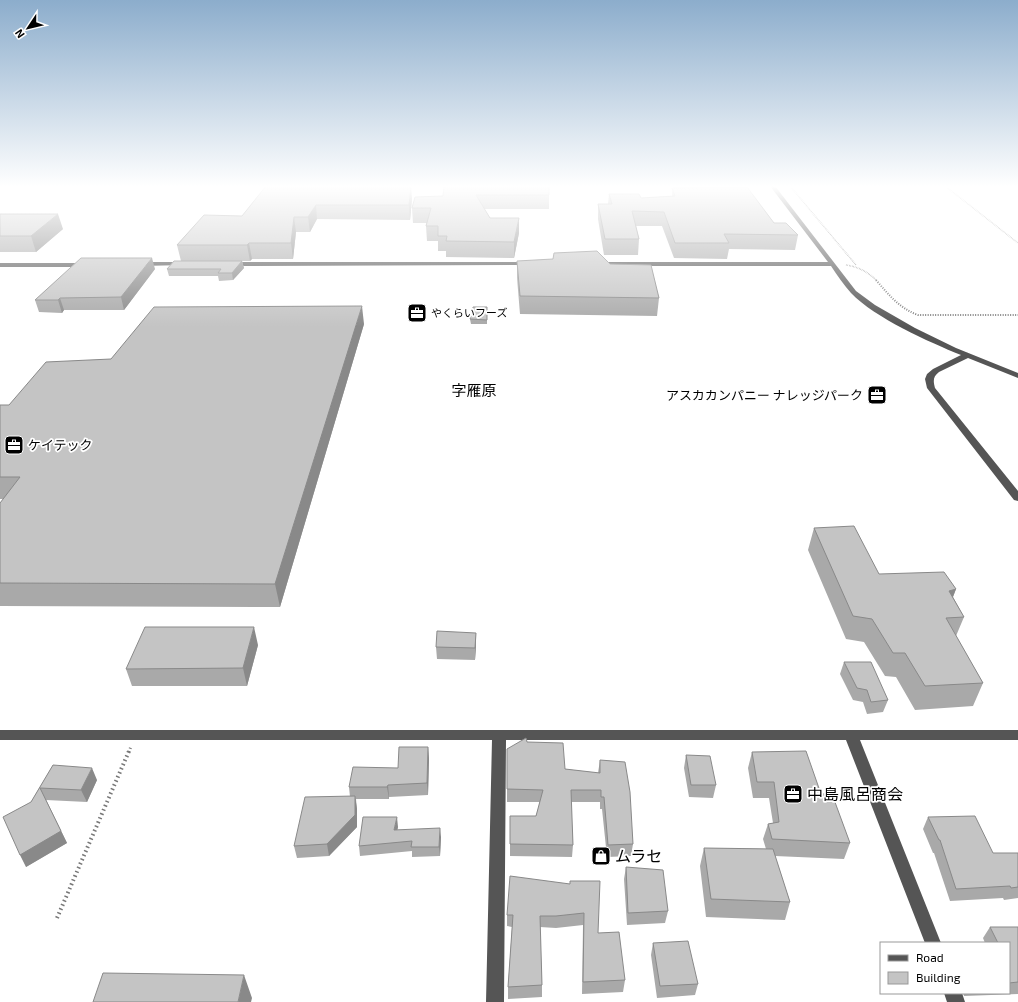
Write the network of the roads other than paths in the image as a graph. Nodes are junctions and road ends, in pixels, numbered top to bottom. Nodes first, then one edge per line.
1 (808, 233) edge
2 (96, 264) edge
3 (136, 264) edge
4 (192, 264) edge
5 (224, 264) edge
6 (536, 264) edge
7 (600, 264) edge
8 (832, 264) junction
9 (0, 265) edge
10 (969, 355) junction
11 (1018, 376) edge
12 (1018, 498) edge
13 (0, 735) edge
14 (851, 735) junction
15 (1018, 735) edge
16 (499, 736) junction
17 (933, 942) edge
18 (495, 1002) edge

1 - 8 street
2 - 9 street
3 - 4 street
5 - 6 street
7 - 8 street
8 - 10 street
10 - 11 street
10 - 12 street
13 - 16 street
14 - 15 street
14 - 16 street
14 - 17 street
16 - 18 street

